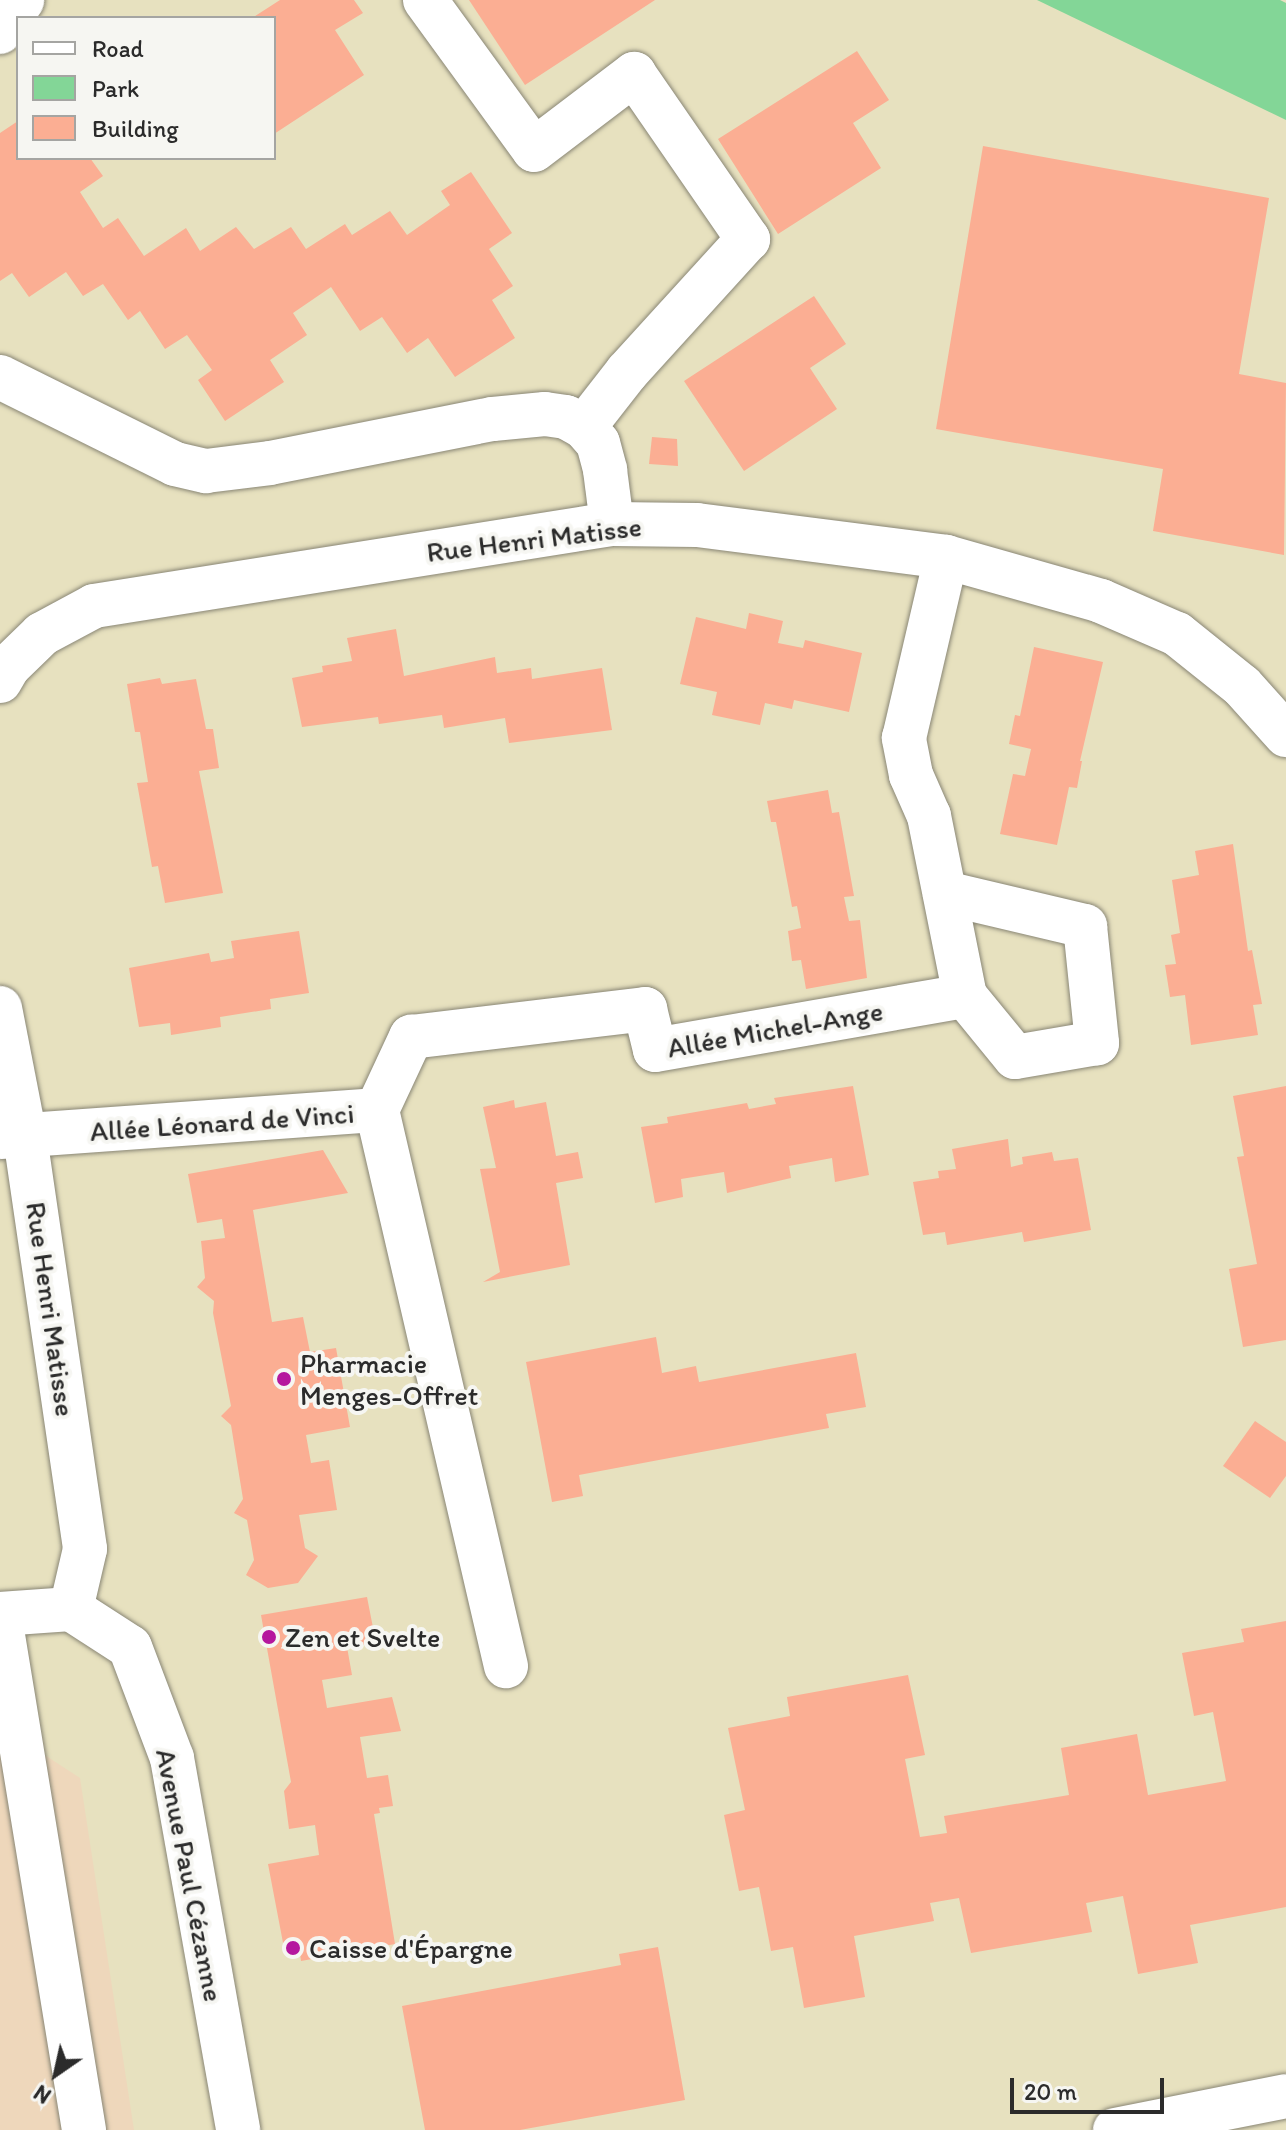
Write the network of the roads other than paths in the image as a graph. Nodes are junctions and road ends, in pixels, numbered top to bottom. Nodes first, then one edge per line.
1 (22, 0) edge
2 (425, 0) edge
3 (0, 32) edge
4 (0, 377) edge
5 (584, 427) junction
6 (612, 524) junction
7 (946, 557) junction
8 (0, 681) edge
9 (1286, 735) edge
10 (945, 893) junction
11 (965, 996) junction
12 (0, 1008) edge
13 (377, 1110) junction
14 (13, 1137) edge
15 (71, 1609) junction
16 (0, 1615) edge
17 (506, 1666) dead end
18 (1286, 2096) edge
19 (84, 2130) edge
20 (238, 2130) edge
21 (1115, 2130) edge

1 - 3 street
2 - 5 street
4 - 5 street
5 - 6 street
6 - 7 street, Rue Henri Matisse
6 - 8 street, Rue Henri Matisse
7 - 9 street, Rue Henri Matisse
7 - 10 street
10 - 11 street
10 - 11 street
11 - 13 street, Allée Michel-Ange
12 - 14 street, Rue Henri Matisse
13 - 14 street, Allée Léonard de Vinci
13 - 17 street, Allée Léonard de Vinci
14 - 15 street, Rue Henri Matisse
15 - 16 street
15 - 20 street, Avenue Paul Cézanne
16 - 19 street
18 - 21 street

